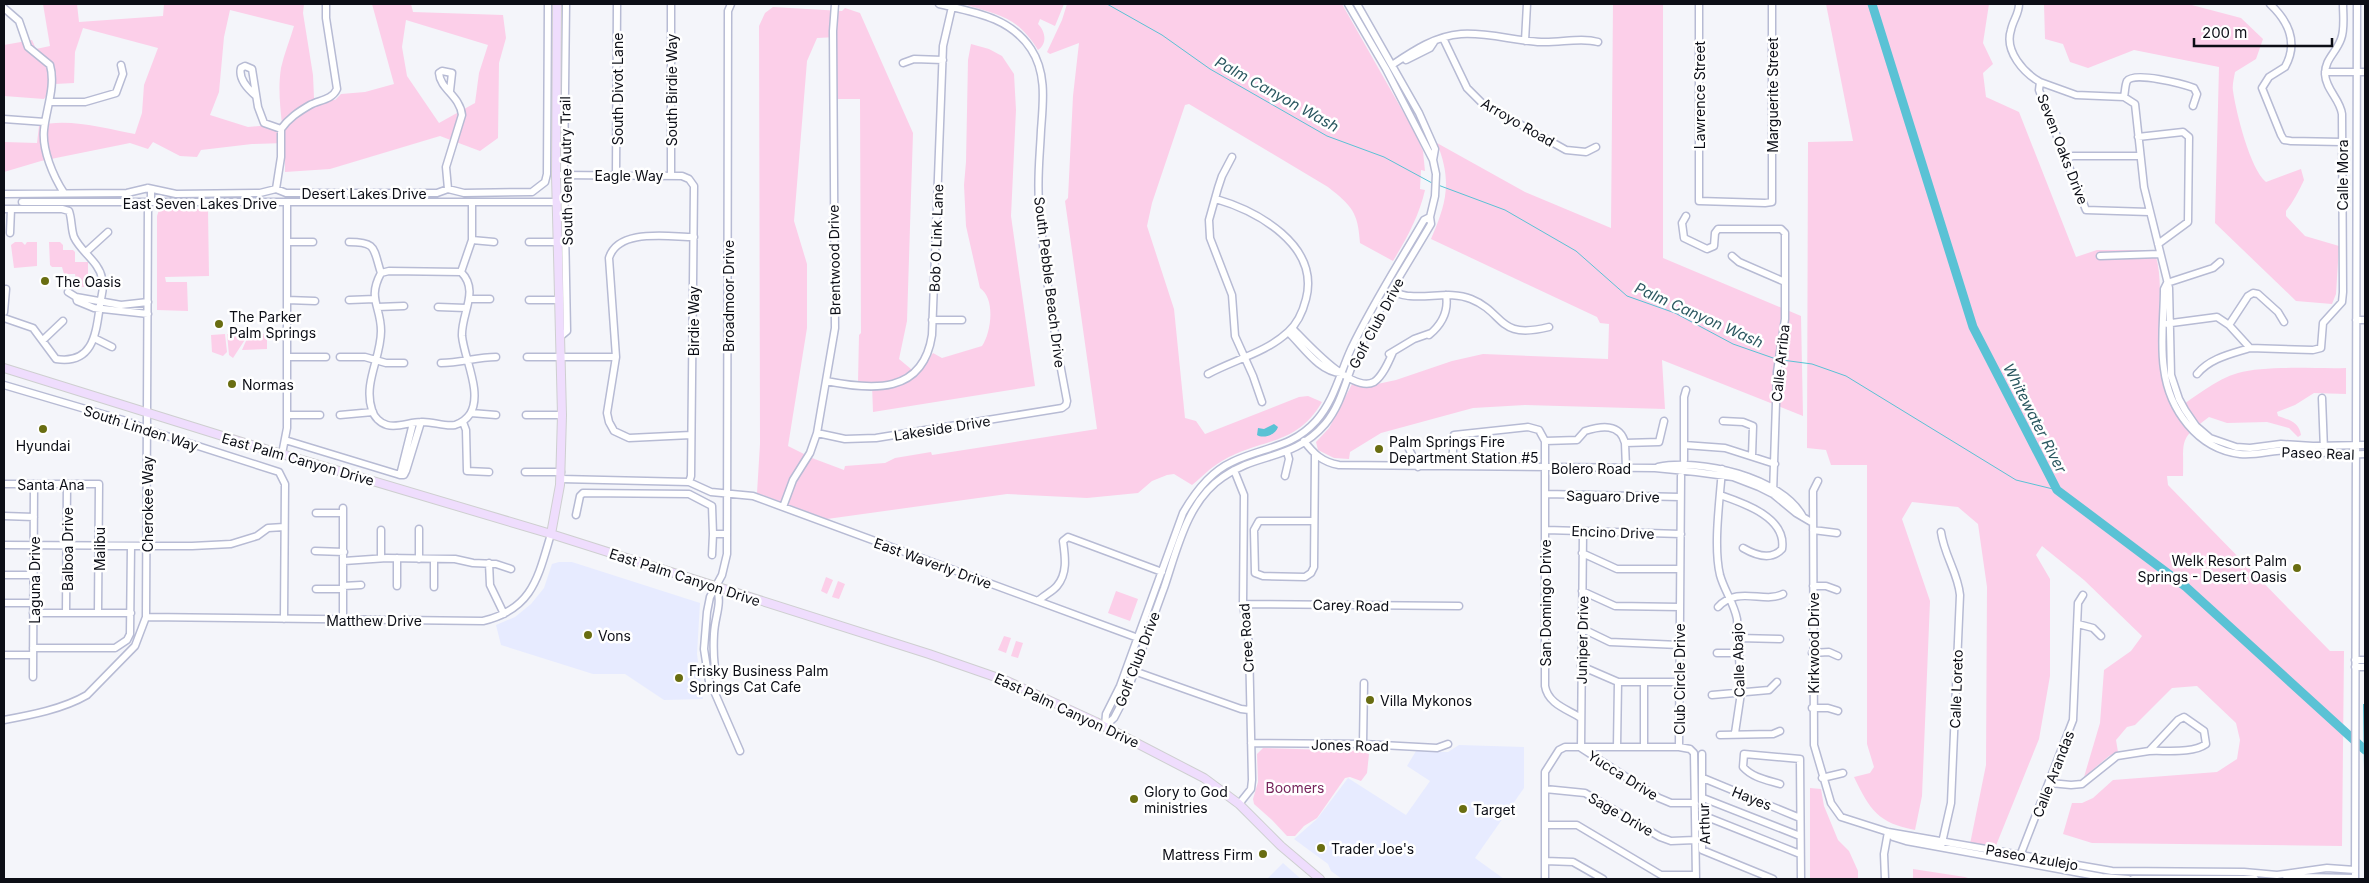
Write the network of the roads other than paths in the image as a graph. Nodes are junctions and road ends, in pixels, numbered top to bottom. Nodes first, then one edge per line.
1 (326, 4) edge
2 (548, 4) edge
3 (557, 4) edge
4 (566, 4) edge
5 (617, 4) edge
6 (671, 4) edge
7 (731, 4) edge
8 (835, 4) edge
9 (939, 4) edge
10 (1348, 4) edge
11 (1357, 4) edge
12 (1527, 4) edge
13 (1699, 4) edge
14 (1772, 4) edge
15 (2270, 4) edge
16 (2342, 4) edge
17 (2357, 4) edge
18 (2019, 6) edge
19 (952, 7) junction
20 (4, 8) edge
21 (1442, 38) junction
22 (1525, 41) junction
23 (1598, 42) dead end
24 (943, 60) junction
25 (903, 63) dead end
26 (121, 65) dead end
27 (1389, 67) junction
28 (2325, 72) junction
29 (2357, 72) junction
30 (2365, 72) edge
31 (2040, 82) junction
32 (450, 91) dead end
33 (256, 96) dead end
34 (2124, 97) junction
35 (50, 102) junction
36 (2194, 106) dead end
37 (4, 119) edge
38 (45, 122) junction
39 (281, 129) junction
40 (2138, 137) junction
41 (2342, 142) junction
42 (1596, 147) dead end
43 (2140, 156) junction
44 (1232, 157) dead end
45 (2066, 158) junction
46 (560, 175) junction
47 (616, 175) junction
48 (672, 176) junction
49 (1772, 187) joint
50 (150, 189) junction
51 (276, 189) junction
52 (448, 189) junction
53 (64, 192) junction
54 (4, 194) edge
55 (1216, 199) junction
56 (150, 201) junction
57 (22, 202) dead end
58 (558, 202) junction
59 (287, 203) junction
60 (472, 203) junction
61 (7, 209) edge
62 (2149, 212) junction
63 (1686, 216) dead end
64 (1430, 218) junction
65 (108, 232) dead end
66 (10, 233) dead end
67 (694, 237) junction
68 (472, 240) junction
69 (287, 242) junction
70 (313, 242) dead end
71 (349, 242) dead end
72 (494, 242) dead end
73 (529, 242) dead end
74 (559, 242) junction
75 (2158, 244) junction
76 (86, 252) junction
77 (2160, 254) junction
78 (1732, 256) dead end
79 (2100, 256) dead end
80 (2220, 262) dead end
81 (461, 272) junction
82 (381, 273) junction
83 (1785, 282) junction
84 (2167, 283) junction
85 (6, 289) dead end
86 (68, 292) dead end
87 (1391, 292) junction
88 (1450, 296) junction
89 (375, 299) junction
90 (469, 299) junction
91 (286, 300) junction
92 (349, 300) dead end
93 (490, 300) dead end
94 (529, 300) dead end
95 (560, 300) junction
96 (315, 301) dead end
97 (148, 302) junction
98 (125, 304) junction
99 (100, 306) junction
100 (404, 306) dead end
101 (377, 307) junction
102 (438, 307) dead end
103 (466, 308) junction
104 (4, 312) edge
105 (126, 313) junction
106 (148, 314) junction
107 (4, 318) edge
108 (932, 320) junction
109 (962, 320) dead end
110 (2356, 320) junction
111 (2365, 320) edge
112 (63, 321) dead end
113 (2284, 322) dead end
114 (2166, 324) junction
115 (2229, 325) junction
116 (1549, 327) dead end
117 (1290, 330) junction
118 (561, 336) junction
119 (94, 338) junction
120 (43, 340) junction
121 (112, 347) dead end
122 (2250, 348) junction
123 (561, 356) junction
124 (1244, 356) junction
125 (287, 357) junction
126 (326, 357) dead end
127 (340, 357) dead end
128 (496, 357) dead end
129 (526, 357) dead end
130 (616, 357) junction
131 (376, 360) junction
132 (468, 360) junction
133 (404, 363) dead end
134 (441, 363) dead end
135 (4, 368) edge
136 (2198, 370) dead end
137 (1208, 374) dead end
138 (1345, 374) junction
139 (826, 381) junction
140 (4, 385) edge
141 (1686, 390) dead end
142 (2322, 398) dead end
143 (1262, 402) dead end
144 (1066, 406) joint
145 (372, 412) junction
146 (471, 413) junction
147 (148, 414) junction
148 (287, 415) junction
149 (320, 415) dead end
150 (340, 415) dead end
151 (496, 415) dead end
152 (526, 415) dead end
153 (562, 415) junction
154 (1664, 420) dead end
155 (1723, 421) dead end
156 (417, 422) junction
157 (463, 422) junction
158 (148, 430) junction
159 (817, 433) junction
160 (692, 435) junction
161 (1300, 436) junction
162 (285, 440) junction
163 (1545, 441) junction
164 (1305, 442) junction
165 (1406, 443) dead end
166 (1625, 443) junction
167 (1684, 445) junction
168 (2356, 445) junction
169 (2365, 445) edge
170 (2324, 450) junction
171 (1288, 452) junction
172 (282, 454) junction
173 (2365, 454) edge
174 (1315, 455) junction
175 (2356, 455) junction
176 (1752, 456) junction
177 (1684, 460) dead end
178 (1775, 464) junction
179 (1452, 466) junction
180 (1418, 467) junction
181 (1546, 468) junction
182 (1626, 468) junction
183 (1234, 470) junction
184 (489, 472) dead end
185 (525, 472) dead end
186 (1721, 472) junction
187 (561, 476) junction
188 (1285, 476) dead end
189 (1681, 476) dead end
190 (600, 480) junction
191 (1818, 481) dead end
192 (648, 482) junction
193 (689, 482) junction
194 (4, 484) edge
195 (34, 484) junction
196 (67, 484) junction
197 (99, 484) joint
198 (1773, 491) junction
199 (600, 493) junction
200 (649, 493) junction
201 (727, 493) junction
202 (1546, 494) junction
203 (1720, 495) junction
204 (1680, 497) junction
205 (783, 507) junction
206 (316, 513) dead end
207 (576, 515) dead end
208 (4, 516) edge
209 (34, 517) junction
210 (1314, 521) junction
211 (1813, 523) junction
212 (284, 527) junction
213 (419, 529) dead end
214 (381, 530) dead end
215 (1546, 530) junction
216 (1813, 530) junction
217 (1582, 532) junction
218 (1942, 532) dead end
219 (1837, 533) dead end
220 (551, 534) junction
221 (713, 534) junction
222 (727, 534) junction
223 (1681, 534) junction
224 (4, 545) edge
225 (34, 545) junction
226 (66, 545) junction
227 (99, 546) junction
228 (131, 546) junction
229 (147, 546) junction
230 (1743, 548) dead end
231 (316, 552) dead end
232 (344, 552) junction
233 (1582, 553) junction
234 (712, 555) dead end
235 (381, 558) junction
236 (397, 558) junction
237 (419, 559) junction
238 (434, 559) junction
239 (344, 561) junction
240 (489, 563) junction
241 (511, 569) dead end
242 (1680, 569) junction
243 (1162, 572) junction
244 (4, 575) edge
245 (34, 575) junction
246 (361, 585) dead end
247 (397, 586) dead end
248 (1813, 586) junction
249 (343, 587) junction
250 (434, 587) dead end
251 (717, 587) junction
252 (316, 589) dead end
253 (1837, 590) dead end
254 (1582, 591) junction
255 (1783, 594) dead end
256 (2083, 595) dead end
257 (1731, 599) junction
258 (1038, 601) junction
259 (4, 603) edge
260 (33, 603) junction
261 (1243, 604) junction
262 (1459, 606) dead end
263 (1680, 607) junction
264 (1718, 607) dead end
265 (33, 613) junction
266 (66, 613) junction
267 (98, 613) junction
268 (131, 613) junction
269 (504, 614) junction
270 (146, 617) junction
271 (284, 619) junction
272 (343, 620) junction
273 (2078, 624) junction
274 (1583, 629) junction
275 (2101, 636) dead end
276 (1138, 638) junction
277 (1738, 638) junction
278 (1780, 640) dead end
279 (1679, 645) junction
280 (33, 652) junction
281 (1717, 653) dead end
282 (1737, 653) junction
283 (1812, 653) junction
284 (4, 655) edge
285 (1838, 656) dead end
286 (2365, 660) edge
287 (2355, 663) junction
288 (1581, 666) junction
289 (2365, 667) edge
290 (1134, 671) junction
291 (33, 677) dead end
292 (1618, 682) junction
293 (1644, 682) junction
294 (1680, 682) junction
295 (1777, 682) dead end
296 (1364, 683) dead end
297 (714, 691) junction
298 (1741, 693) junction
299 (1712, 695) dead end
300 (1812, 708) junction
301 (1249, 710) junction
302 (1838, 711) dead end
303 (1581, 718) junction
304 (4, 720) edge
305 (1105, 726) junction
306 (1780, 731) dead end
307 (1735, 733) junction
308 (1720, 735) dead end
309 (1251, 743) junction
310 (1363, 744) junction
311 (1448, 744) dead end
312 (1618, 747) junction
313 (1644, 747) junction
314 (1679, 747) junction
315 (1581, 748) junction
316 (740, 751) dead end
317 (2149, 751) junction
318 (1702, 754) dead end
319 (1844, 773) dead end
320 (1703, 778) junction
321 (1822, 778) junction
322 (2050, 783) junction
323 (1780, 784) dead end
324 (1545, 789) junction
325 (1703, 798) junction
326 (1695, 803) junction
327 (1831, 803) joint
328 (1239, 804) junction
329 (1702, 816) junction
330 (1800, 818) junction
331 (1545, 825) junction
332 (1888, 832) junction
333 (1800, 836) junction
334 (1695, 840) junction
335 (1941, 844) junction
336 (1800, 854) junction
337 (2019, 858) junction
338 (1545, 861) junction
339 (2355, 870) junction
340 (1696, 877) edge
341 (2180, 877) edge
342 (1320, 879) edge
343 (1545, 879) edge
344 (1602, 879) edge
345 (1772, 879) edge
346 (1801, 879) edge
347 (1885, 879) edge
348 (2128, 879) edge
349 (2133, 879) edge
350 (2255, 879) edge
351 (2286, 879) edge
352 (2355, 879) edge

1 - 39 street
2 - 52 street, Desert Lakes Drive
3 - 46 main road, South Gene Autry Trail
4 - 46 street, South Gene Autry Trail
5 - 47 street, South Divot Lane
6 - 48 street, South Birdie Way
7 - 201 street, Broadmoor Drive
8 - 139 street, Brentwood Drive
9 - 19 street, South Pebble Beach Drive
10 - 27 street, Golf Club Drive
11 - 27 street, Golf Club Drive
12 - 22 street
13 - 49 street, Lawrence Street
14 - 49 street, Marguerite Street
15 - 41 street
16 - 28 street
17 - 29 street
18 - 31 street, Seven Oaks Drive
19 - 24 street, Bob O Link Lane
19 - 144 street, South Pebble Beach Drive
20 - 35 street
21 - 22 street
21 - 27 street
21 - 42 street, Arroyo Road
22 - 23 street
24 - 25 street
24 - 108 street, Bob O Link Lane
26 - 35 street
27 - 64 street, Golf Club Drive
28 - 29 street
28 - 41 street, Calle Mora
29 - 30 street
29 - 110 street
31 - 34 street
31 - 45 street, Seven Oaks Drive
32 - 52 street
33 - 39 street
34 - 36 street
34 - 40 street, Paseo Real
35 - 38 street
37 - 38 street
38 - 53 street
39 - 51 street
40 - 43 street, Paseo Real
40 - 75 street
41 - 122 street, Calle Mora
43 - 45 street
43 - 62 street, Paseo Real
44 - 55 street
45 - 62 street, Seven Oaks Drive
46 - 47 street, Eagle Way
46 - 58 main road, South Gene Autry Trail
46 - 118 street, South Gene Autry Trail
47 - 48 street, Eagle Way
48 - 67 street, Birdie Way
50 - 51 street, Desert Lakes Drive
50 - 53 street, Desert Lakes Drive
50 - 56 street, Cherokee Way
51 - 52 street, Desert Lakes Drive
53 - 54 street, Desert Lakes Drive
55 - 117 street
55 - 124 street
56 - 57 street, East Seven Lakes Drive
56 - 59 street, East Seven Lakes Drive
56 - 97 street, Cherokee Way
58 - 60 street, East Seven Lakes Drive
58 - 74 main road, South Gene Autry Trail
59 - 60 street, East Seven Lakes Drive
59 - 69 street
60 - 68 street
61 - 66 street
61 - 76 street
62 - 75 street, Paseo Real
63 - 83 street, Calle Arriba
64 - 87 street, Golf Club Drive
64 - 138 street, Golf Club Drive
65 - 76 street
67 - 130 street
67 - 160 street, Birdie Way
68 - 72 street
68 - 81 street
69 - 70 street
69 - 91 street
71 - 82 street
73 - 74 street
74 - 95 main road, South Gene Autry Trail
75 - 77 street, Paseo Real
76 - 99 street
77 - 79 street
77 - 84 street, Paseo Real
78 - 83 street
80 - 84 street
81 - 82 street
81 - 90 street
82 - 89 street
83 - 178 street, Calle Arriba
84 - 114 street, Paseo Real
85 - 104 street
86 - 99 street
87 - 88 street
87 - 138 street, Golf Club Drive
88 - 116 street
88 - 138 street
89 - 92 street
89 - 101 street
90 - 93 street
90 - 103 street
91 - 96 street
91 - 125 street
94 - 95 street
95 - 118 main road, South Gene Autry Trail
97 - 98 street
97 - 106 street, Cherokee Way
98 - 99 street
98 - 105 street
99 - 105 street
99 - 119 street
100 - 101 street
101 - 131 street
102 - 103 street
103 - 132 street
105 - 106 street
106 - 147 street, Cherokee Way
107 - 120 street
108 - 109 street
108 - 139 street, Bob O Link Lane
110 - 111 street
110 - 168 street
112 - 120 street
113 - 115 street
114 - 115 street
114 - 170 street, Paseo Real
115 - 122 street
117 - 124 street
117 - 138 street
118 - 123 main road, South Gene Autry Trail
119 - 120 street
119 - 121 street
122 - 136 street
123 - 129 street
123 - 130 street
123 - 153 main road, South Gene Autry Trail
124 - 137 street
124 - 143 street
125 - 126 street
125 - 148 street
127 - 131 street
128 - 132 street
130 - 160 street
131 - 133 street
131 - 145 street
132 - 134 street
132 - 146 street
135 - 147 main road, East Palm Canyon Drive
138 - 161 street, Golf Club Drive
138 - 164 street, Golf Club Drive
139 - 159 street, Brentwood Drive
140 - 158 street, South Linden Way
141 - 167 street
142 - 170 street
144 - 159 street, Lakeside Drive
145 - 150 street
145 - 156 street
146 - 151 street
146 - 157 street
147 - 158 street, Cherokee Way
147 - 172 main road, East Palm Canyon Drive
148 - 149 street
148 - 162 street
152 - 153 street
153 - 187 main road, South Gene Autry Trail
154 - 166 street
155 - 176 street
156 - 157 street
156 - 162 street, East Palm Canyon Drive
157 - 184 street
158 - 212 street, South Linden Way
158 - 229 street, Cherokee Way
159 - 205 street, Brentwood Drive
160 - 193 street, Birdie Way
161 - 164 street, Bolero Road
161 - 243 street, Golf Club Drive
162 - 172 street
163 - 166 street
163 - 179 street
163 - 181 street, San Domingo Drive
164 - 171 street, Golf Club Drive
164 - 174 street, Bolero Road
165 - 180 street
166 - 182 street
167 - 176 street
167 - 177 street
168 - 169 street, Paseo Real
168 - 170 street, Paseo Real
168 - 175 street
170 - 175 street, Paseo Real
171 - 183 street, Golf Club Drive
171 - 188 street
172 - 220 main road, East Palm Canyon Drive
173 - 175 street, Paseo Real
174 - 180 street, Bolero Road
174 - 210 street
175 - 287 street
176 - 178 street
178 - 198 street, Calle Arriba
179 - 180 street, Bolero Road
179 - 181 street, Bolero Road
181 - 182 street, Bolero Road
181 - 202 street, San Domingo Drive
182 - 186 street, Bolero Road
183 - 261 street, Cree Road
183 - 290 street, Golf Club Drive
185 - 187 street
186 - 198 street, Bolero Road
186 - 203 street, Calle Abajo
187 - 190 street
187 - 220 main road, South Gene Autry Trail
189 - 204 street, Club Circle Drive
190 - 192 street
190 - 199 street
191 - 211 street, Kirkwood Drive
192 - 193 street
192 - 200 street
193 - 201 street, East Waverly Drive
194 - 195 street, Santa Ana
195 - 196 street, Santa Ana
195 - 209 street, Laguna Drive
196 - 197 street, Santa Ana
196 - 226 street, Balboa Drive
197 - 227 street, Malibu
198 - 211 street, Bolero Road
199 - 200 street
199 - 207 street
200 - 221 street
201 - 205 street, East Waverly Drive
201 - 222 street, Broadmoor Drive
202 - 204 street, Saguaro Drive
202 - 215 street, San Domingo Drive
203 - 230 street
203 - 257 street, Calle Abajo
204 - 223 street, Club Circle Drive
205 - 258 street, East Waverly Drive
206 - 232 street
208 - 209 street
209 - 225 street, Laguna Drive
210 - 210 street
211 - 216 street, Kirkwood Drive
212 - 229 street
212 - 271 street, South Linden Way
213 - 237 street
214 - 235 street
215 - 217 street, Encino Drive
215 - 303 street, San Domingo Drive
216 - 219 street
216 - 248 street, Kirkwood Drive
217 - 223 street, Encino Drive
217 - 233 street, Juniper Drive
218 - 335 street, Calle Loreto
220 - 251 main road, East Palm Canyon Drive
220 - 269 street, Matthew Drive
221 - 222 street
221 - 234 street
222 - 251 street, Broadmoor Drive
223 - 242 street, Club Circle Drive
224 - 225 street
225 - 226 street
225 - 245 street, Laguna Drive
226 - 227 street
226 - 266 street, Balboa Drive
227 - 228 street
227 - 267 street, Malibu
228 - 229 street
228 - 268 street
229 - 270 street, Cherokee Way
231 - 232 street
232 - 239 street
233 - 242 street
233 - 254 street, Juniper Drive
235 - 236 street
235 - 239 street
236 - 237 street
236 - 247 street
237 - 238 street
238 - 240 street
238 - 250 street
239 - 249 street
240 - 241 street
240 - 269 street
242 - 263 street, Club Circle Drive
243 - 258 street
243 - 276 street, Golf Club Drive
244 - 245 street
245 - 260 street, Laguna Drive
246 - 249 street
248 - 253 street
248 - 283 street, Kirkwood Drive
249 - 252 street
249 - 272 street
251 - 297 street
251 - 297 street, Broadmoor Drive
251 - 305 main road, East Palm Canyon Drive
254 - 263 street
254 - 274 street, Juniper Drive
255 - 257 street
256 - 273 street, Calle Arandas
257 - 264 street
257 - 277 street, Calle Abajo
258 - 276 street, East Waverly Drive
259 - 260 street
260 - 265 street, Laguna Drive
261 - 262 street, Carey Road
261 - 301 street, Cree Road
263 - 279 street, Club Circle Drive
265 - 266 street
265 - 280 street, Laguna Drive
266 - 267 street
267 - 268 street
268 - 280 street
269 - 272 street, Matthew Drive
270 - 271 street, Matthew Drive
270 - 304 street, Cherokee Way
271 - 272 street, Matthew Drive
273 - 275 street
273 - 322 street, Calle Arandas
274 - 279 street
274 - 288 street, Juniper Drive
276 - 305 street, Golf Club Drive
277 - 278 street
277 - 282 street, Calle Abajo
279 - 294 street, Club Circle Drive
280 - 284 street
280 - 291 street, Laguna Drive
281 - 282 street
282 - 298 street, Calle Abajo
283 - 285 street
283 - 300 street, Kirkwood Drive
286 - 287 street
287 - 289 street
287 - 339 street
288 - 292 street
288 - 303 street, Juniper Drive
290 - 301 street
290 - 305 street, Golf Club Drive
292 - 293 street
292 - 312 street
293 - 294 street
293 - 313 street
294 - 314 street, Club Circle Drive
295 - 298 street
296 - 310 street
297 - 316 street, Broadmoor Drive
298 - 299 street
298 - 307 street, Calle Abajo
300 - 302 street
300 - 321 street, Kirkwood Drive
301 - 309 street, Cree Road
303 - 315 street, Juniper Drive
305 - 328 main road, East Palm Canyon Drive
306 - 307 street
307 - 308 street
309 - 310 street, Jones Road
309 - 328 street, Cree Road
310 - 311 street, Jones Road
312 - 313 street, Club Circle Drive
312 - 315 street, Club Circle Drive
313 - 314 street, Club Circle Drive
314 - 326 street
315 - 324 street, Club Circle Drive
315 - 326 street, Yucca Drive
317 - 317 street
317 - 322 street
318 - 320 street, Arthur
319 - 321 street
320 - 325 street, Arthur
320 - 330 street, Hayes
321 - 327 street, Kirkwood Drive
322 - 337 street, Calle Arandas
323 - 330 street
324 - 331 street, Club Circle Drive
324 - 334 street, Sage Drive
325 - 329 street, Arthur
325 - 333 street
326 - 334 street
327 - 332 street, Paseo Azulejo
328 - 342 main road, East Palm Canyon Drive
329 - 336 street
329 - 345 street, Arthur
330 - 333 street
331 - 338 street, Club Circle Drive
331 - 340 street
332 - 335 street, Paseo Azulejo
332 - 347 street
333 - 336 street
334 - 340 street
335 - 337 street, Paseo Azulejo
336 - 346 street
337 - 341 street, Paseo Azulejo
337 - 348 street, Paseo Azulejo
338 - 343 street, Club Circle Drive
338 - 344 street
339 - 341 street, Paseo Azulejo
339 - 352 street
341 - 349 street, Paseo Azulejo
341 - 350 street, Paseo Azulejo
351 - 352 street

